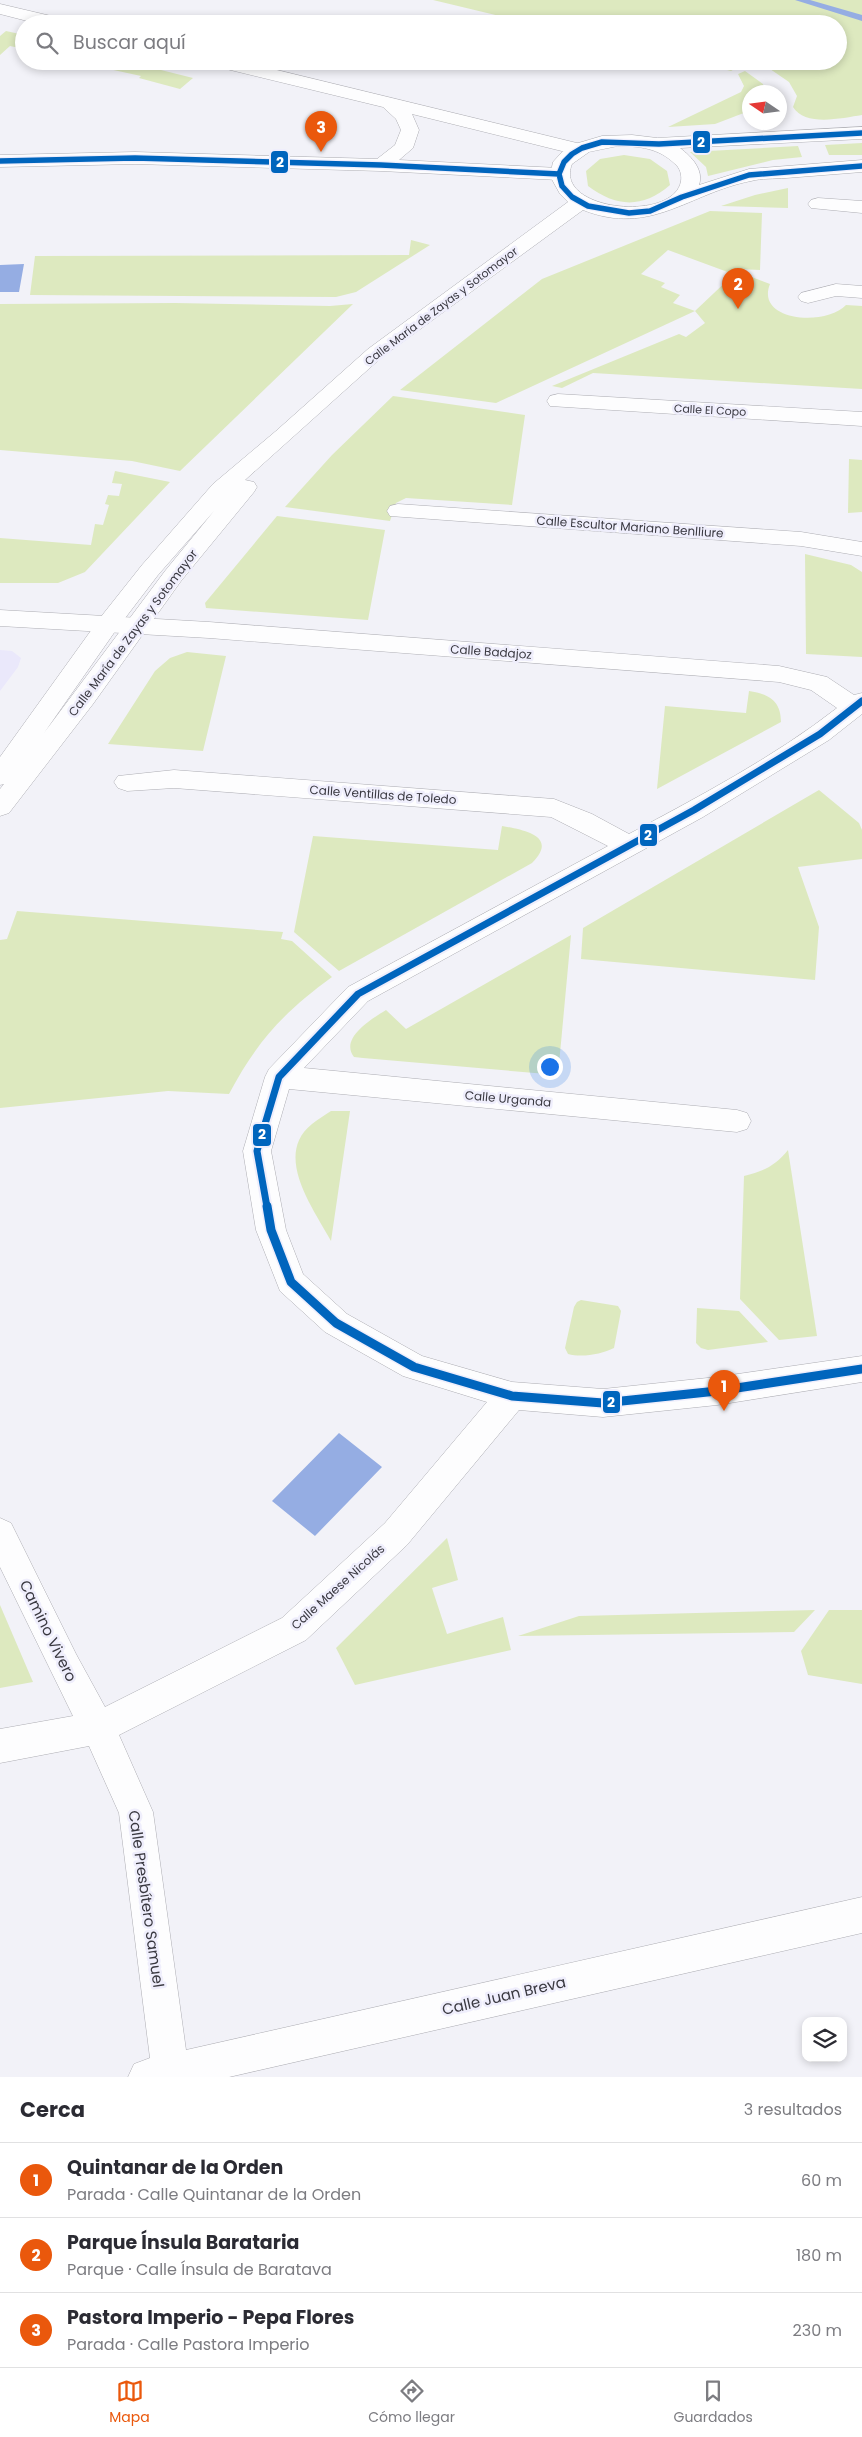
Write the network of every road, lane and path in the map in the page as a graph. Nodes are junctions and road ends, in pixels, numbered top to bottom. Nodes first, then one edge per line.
1 (0, 8) edge
2 (27, 15) edge
3 (252, 70) edge
4 (390, 104) junction
5 (862, 132) edge
6 (656, 144) junction
7 (578, 149) junction
8 (0, 161) edge
9 (381, 165) junction
10 (862, 166) edge
11 (559, 174) junction
12 (682, 197) junction
13 (581, 202) junction
14 (818, 204) dead end
15 (862, 207) edge
16 (862, 292) edge
17 (808, 297) dead end
18 (558, 401) dead end
19 (862, 419) edge
20 (398, 511) dead end
21 (862, 549) edge
22 (0, 618) edge
23 (121, 625) junction
24 (858, 704) edge
25 (0, 776) edge
26 (127, 782) dead end
27 (0, 807) edge
28 (629, 847) junction
29 (279, 1077) junction
30 (737, 1121) dead end
31 (862, 1369) edge
32 (512, 1396) junction
33 (0, 1533) edge
34 (98, 1728) junction
35 (0, 1746) edge
36 (862, 1915) edge
37 (162, 2075) edge

1 - 2 street
3 - 4 street
4 - 7 street
4 - 9 street
5 - 6 street
6 - 7 street
6 - 12 street
7 - 11 street
8 - 9 street
9 - 11 street
10 - 12 street
11 - 13 street
12 - 13 street
13 - 23 street, Calle María de Zayas y Sotomayor
14 - 15 street
16 - 17 street
18 - 19 street, Calle El Copo
20 - 21 street, Calle Escultor Mariano Benlliure
22 - 23 street, Calle Badajoz
23 - 24 street, Calle Badajoz
23 - 25 street, Calle María de Zayas y Sotomayor
23 - 27 street, Calle María de Zayas y Sotomayor
24 - 28 street
26 - 28 street, Calle Ventillas de Toledo
28 - 29 street
29 - 30 street, Calle Urganda
29 - 32 street
31 - 32 street
32 - 34 street, Calle Maese Nicolás
33 - 34 street, Camino Vivero
34 - 35 street, Calle Maese Nicolás
34 - 37 street, Calle Presbítero Samuel
36 - 37 street, Calle Juan Breva

